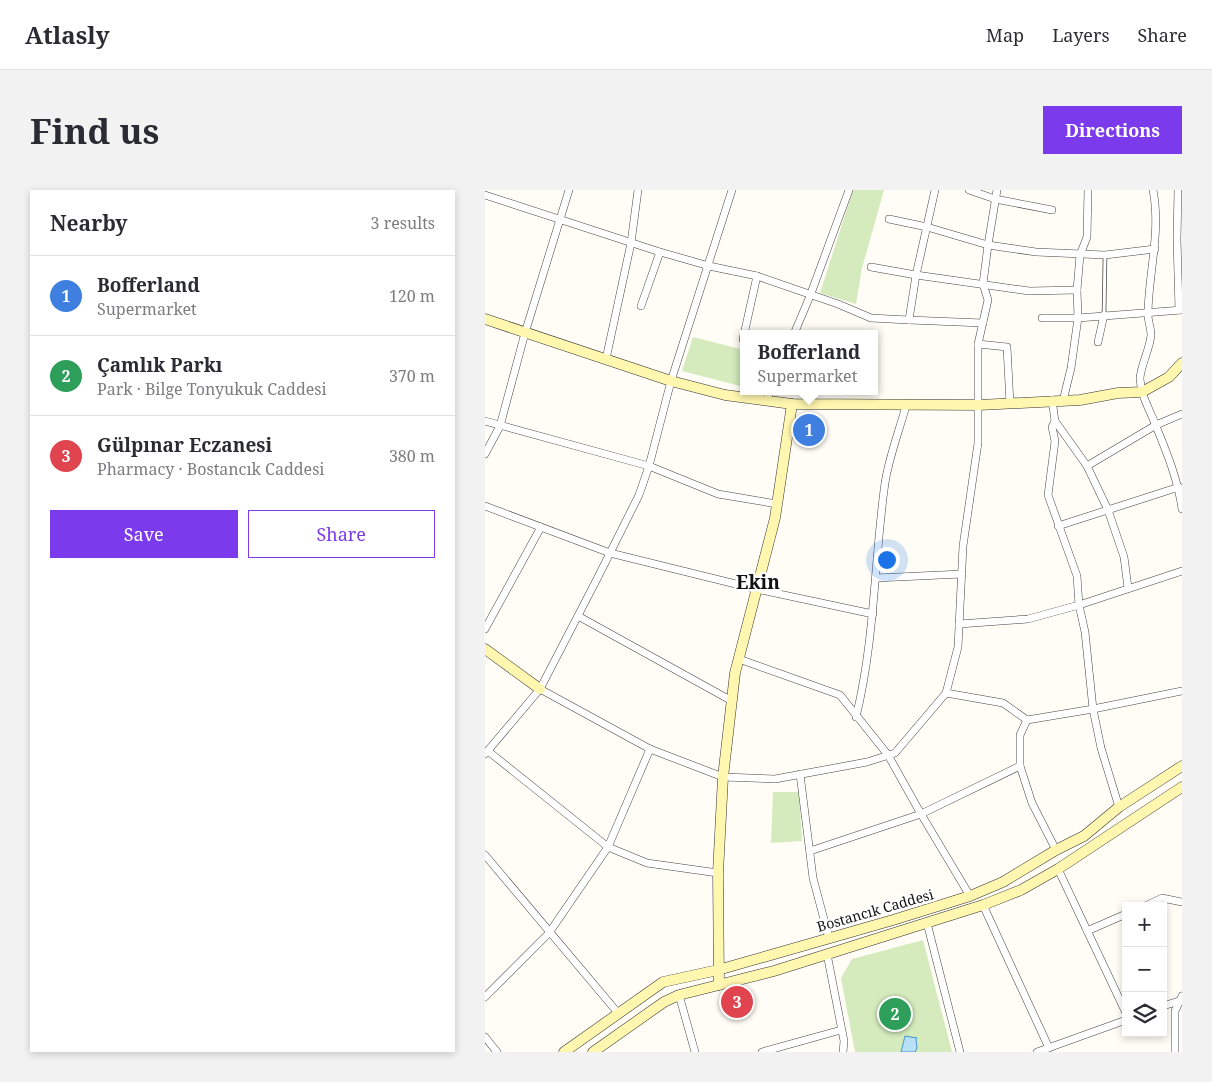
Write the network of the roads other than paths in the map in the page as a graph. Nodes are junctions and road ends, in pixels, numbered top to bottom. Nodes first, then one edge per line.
1 (569, 190) edge
2 (638, 190) edge
3 (732, 190) edge
4 (849, 190) edge
5 (935, 190) edge
6 (969, 190) edge
7 (997, 190) edge
8 (1088, 190) edge
9 (1153, 190) edge
10 (1179, 190) edge
11 (485, 195) edge
12 (995, 199) junction
13 (1052, 210) dead end
14 (889, 219) dead end
15 (559, 220) junction
16 (927, 227) junction
17 (1179, 239) edge
18 (631, 243) junction
19 (988, 246) junction
20 (1155, 249) junction
21 (660, 252) junction
22 (1080, 255) junction
23 (1105, 256) junction
24 (709, 266) junction
25 (871, 267) dead end
26 (916, 275) junction
27 (757, 276) junction
28 (983, 284) junction
29 (1077, 290) junction
30 (810, 296) junction
31 (641, 306) dead end
32 (1180, 310) edge
33 (1148, 314) junction
34 (1104, 315) junction
35 (1042, 318) dead end
36 (1078, 318) junction
37 (485, 319) edge
38 (909, 320) junction
39 (983, 323) junction
40 (745, 330) edge
41 (796, 330) edge
42 (525, 333) junction
43 (1098, 342) dead end
44 (978, 344) junction
45 (606, 359) junction
46 (1182, 362) edge
47 (671, 382) junction
48 (1142, 392) junction
49 (769, 396) edge
50 (1058, 401) junction
51 (792, 404) junction
52 (1010, 404) junction
53 (979, 405) junction
54 (906, 406) junction
55 (1182, 414) edge
56 (485, 421) edge
57 (1055, 421) junction
58 (1156, 425) junction
59 (500, 426) junction
60 (485, 454) edge
61 (649, 466) junction
62 (1087, 466) junction
63 (1179, 487) junction
64 (1181, 500) edge
65 (777, 504) junction
66 (485, 506) edge
67 (1182, 509) edge
68 (1108, 510) junction
69 (1058, 526) junction
70 (541, 527) junction
71 (610, 553) junction
72 (1182, 572) edge
73 (962, 574) junction
74 (876, 578) junction
75 (1128, 588) junction
76 (757, 589) junction
77 (1079, 605) junction
78 (873, 614) junction
79 (578, 616) junction
80 (959, 624) junction
81 (485, 629) edge
82 (485, 649) edge
83 (739, 658) junction
84 (540, 688) junction
85 (1182, 691) edge
86 (946, 693) junction
87 (732, 701) junction
88 (1093, 710) junction
89 (856, 717) junction
90 (1027, 720) junction
91 (650, 750) junction
92 (486, 752) edge
93 (888, 756) junction
94 (1020, 766) junction
95 (1182, 766) edge
96 (800, 774) junction
97 (723, 777) junction
98 (1182, 787) edge
99 (1119, 807) junction
100 (921, 814) junction
101 (608, 847) junction
102 (1056, 850) junction
103 (811, 851) junction
104 (485, 855) edge
105 (1058, 870) junction
106 (719, 872) junction
107 (971, 896) junction
108 (1154, 902) edge
109 (1182, 902) edge
110 (983, 905) junction
111 (1122, 916) edge
112 (927, 923) junction
113 (1087, 931) junction
114 (549, 933) junction
115 (829, 938) junction
116 (827, 954) junction
117 (718, 970) junction
118 (719, 985) junction
119 (679, 995) junction
120 (485, 997) edge
121 (1181, 999) edge
122 (1167, 1004) edge
123 (1122, 1005) edge
124 (618, 1013) junction
125 (1122, 1021) edge
126 (841, 1030) junction
127 (485, 1037) edge
128 (1049, 1048) junction
129 (497, 1052) edge
130 (564, 1052) edge
131 (593, 1052) edge
132 (695, 1052) edge
133 (762, 1052) edge
134 (843, 1052) edge
135 (961, 1052) edge
136 (1037, 1052) edge
137 (1175, 1052) edge

1 - 15 street
2 - 18 street
3 - 24 street
4 - 30 street
5 - 16 street
6 - 12 street
7 - 12 street
8 - 22 street
9 - 20 street
10 - 17 street
11 - 15 street
12 - 13 street
12 - 19 street
14 - 16 street
15 - 18 street
15 - 42 street
16 - 19 street
16 - 26 street
17 - 32 street
18 - 21 street
18 - 45 street
19 - 22 street
19 - 28 street
20 - 23 street
20 - 33 street
21 - 24 street
21 - 31 street
22 - 23 street
22 - 29 street
23 - 34 lane
24 - 27 street
24 - 47 street
25 - 26 street
26 - 28 street
26 - 38 street
27 - 30 street
27 - 40 street
28 - 29 street
28 - 39 street
29 - 36 street
30 - 38 street
30 - 41 street
32 - 33 street
33 - 34 street
33 - 48 street
34 - 36 street
34 - 43 street
35 - 36 street
36 - 50 street
37 - 42 street
38 - 39 street
39 - 44 street
42 - 45 street
42 - 59 street
44 - 52 street
44 - 53 street
45 - 47 street
46 - 48 street
47 - 49 street
47 - 61 street
48 - 50 street
48 - 58 street
49 - 51 street
50 - 52 street
50 - 57 street
51 - 54 street
51 - 65 street
52 - 53 street
53 - 54 street
53 - 73 street
54 - 74 street
55 - 58 street
56 - 59 street
57 - 62 street
57 - 69 street
58 - 62 street
58 - 63 street
59 - 60 street
59 - 61 street
61 - 65 street
61 - 71 street
62 - 68 street
63 - 64 street
63 - 68 street
64 - 67 street
65 - 76 street
66 - 70 street
68 - 69 street
68 - 75 street
69 - 77 street
70 - 71 street
70 - 81 street
71 - 76 street
71 - 79 street
72 - 75 street
73 - 74 street
73 - 80 street
74 - 78 street
75 - 77 street
76 - 78 street
76 - 83 street
77 - 80 street
77 - 88 street
78 - 89 street
79 - 84 street
79 - 87 street
80 - 86 street
82 - 84 street
83 - 87 street
83 - 89 street
84 - 91 street
84 - 92 street
85 - 88 street
86 - 90 street
86 - 93 street
87 - 97 street
88 - 90 street
88 - 99 street
89 - 93 street
90 - 94 street
91 - 97 street
91 - 101 street
92 - 101 street
93 - 96 street
93 - 100 street
94 - 100 street
94 - 102 street
95 - 99 street, Bostancık Caddesi
96 - 97 street
96 - 103 street
97 - 106 street
98 - 105 street, Bostancık Caddesi
99 - 102 street, Bostancık Caddesi
100 - 103 street
100 - 107 street
101 - 106 street
101 - 114 street
102 - 107 street, Bostancık Caddesi
103 - 115 street
104 - 114 street
105 - 110 street, Bostancık Caddesi
105 - 113 street
106 - 117 street
107 - 115 street, Bostancık Caddesi
108 - 109 street
110 - 112 street, Bostancık Caddesi
110 - 128 street
111 - 113 street
112 - 116 street, Bostancık Caddesi
112 - 135 street
113 - 123 street
114 - 120 street
114 - 124 street
115 - 117 street, Bostancık Caddesi
116 - 118 street, Bostancık Caddesi
116 - 126 street
117 - 118 street
117 - 124 street, Bostancık Caddesi
118 - 119 street, Bostancık Caddesi
119 - 131 street, Bostancık Caddesi
119 - 132 street
121 - 122 street
121 - 137 street
124 - 130 street, Bostancık Caddesi
125 - 128 street
126 - 133 street
126 - 134 street
127 - 129 street
128 - 136 street

